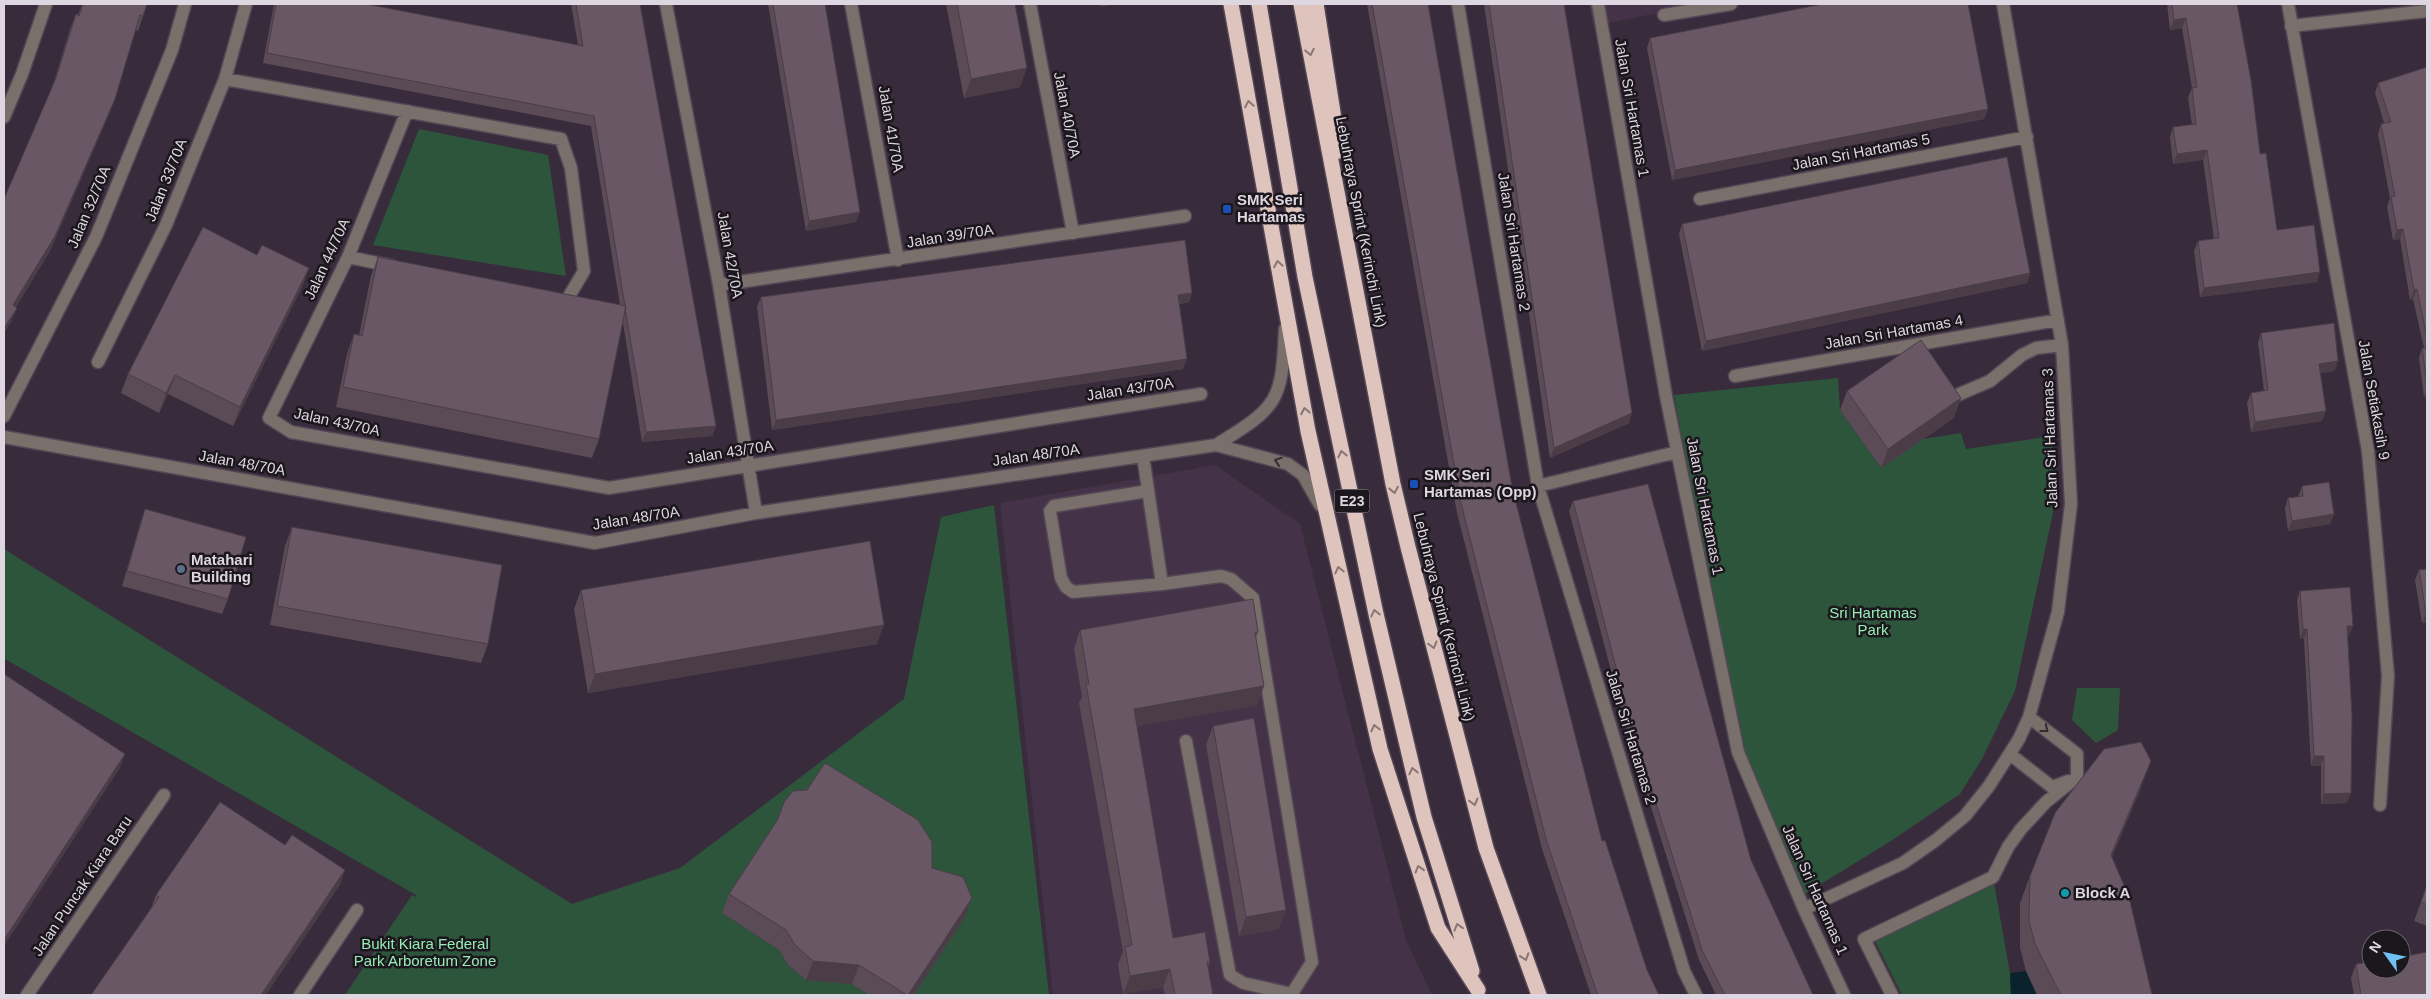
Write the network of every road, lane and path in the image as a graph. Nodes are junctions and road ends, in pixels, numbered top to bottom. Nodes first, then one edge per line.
1 (46, 4) edge
2 (185, 4) edge
3 (246, 4) edge
4 (666, 4) edge
5 (851, 4) edge
6 (1030, 4) edge
7 (1231, 4) edge
8 (1259, 4) edge
9 (1301, 4) edge
10 (1316, 4) edge
11 (1458, 4) edge
12 (1598, 4) edge
13 (1731, 4) edge
14 (2004, 4) edge
15 (2288, 4) edge
16 (2427, 11) edge
17 (1664, 15) dead end
18 (2291, 26) junction
19 (225, 78) junction
20 (407, 111) junction
21 (4, 117) edge
22 (2027, 137) junction
23 (1700, 199) dead end
24 (1185, 216) dead end
25 (1073, 233) junction
26 (348, 257) junction
27 (898, 260) junction
28 (405, 269) edge
29 (719, 285) junction
30 (546, 299) edge
31 (1286, 312) junction
32 (2058, 320) junction
33 (2062, 345) junction
34 (98, 362) dead end
35 (1372, 373) junction
36 (1734, 376) dead end
37 (1201, 394) dead end
38 (1955, 396) edge
39 (4, 416) edge
40 (269, 418) joint
41 (4, 436) edge
42 (1216, 445) junction
43 (1677, 452) junction
44 (1143, 456) junction
45 (749, 466) junction
46 (1538, 486) junction
47 (1148, 491) junction
48 (756, 513) junction
49 (1329, 524) junction
50 (1162, 584) junction
51 (2029, 717) junction
52 (1186, 741) dead end
53 (2011, 755) junction
54 (2077, 777) junction
55 (164, 795) dead end
56 (2380, 805) dead end
57 (1804, 909) junction
58 (357, 910) dead end
59 (1479, 993) edge
60 (27, 995) edge
61 (300, 995) edge
62 (1291, 995) edge
63 (1539, 995) edge
64 (1696, 995) edge
65 (1844, 995) edge
66 (1892, 995) edge

1 - 21 street
2 - 39 street, Jalan 32/70A
3 - 19 street, Jalan 33/70A
4 - 29 street, Jalan 42/70A
5 - 27 street, Jalan 41/70A
6 - 25 street, Jalan 40/70A
31 -> 7 highway
59 -> 8 highway, E23
9 -> 35 highway, Lebuhraya Sprint (Kerinchi Link)
10 - 35 highway
11 - 46 street, Jalan Sri Hartamas 2
12 - 43 street, Jalan Sri Hartamas 1
13 - 17 street
14 - 22 street, Jalan Sri Hartamas 3
15 - 18 street, Jalan Setiakasih 9
16 - 18 street
18 - 56 street, Jalan Setiakasih 9
19 - 20 street
19 - 34 street, Jalan 33/70A
20 - 26 street, Jalan 44/70A
20 - 30 street
22 - 23 street, Jalan Sri Hartamas 5
22 - 32 street, Jalan Sri Hartamas 3
24 - 25 street, Jalan 39/70A
25 - 27 street, Jalan 39/70A
26 - 28 street
26 - 40 street, Jalan 44/70A
27 - 29 street, Jalan 39/70A
29 - 45 street, Jalan 42/70A
31 - 42 street, Jalan 48/70A
49 -> 31 highway
32 - 33 street, Jalan Sri Hartamas 3
32 - 36 street, Jalan Sri Hartamas 4
33 - 38 street
33 - 51 street, Jalan Sri Hartamas 3
35 -> 63 highway, Lebuhraya Sprint (Kerinchi Link)
37 - 45 street, Jalan 43/70A
40 - 45 street, Jalan 43/70A
41 - 48 street, Jalan 48/70A
42 - 44 street, Jalan 48/70A
49 -> 42 street, Jalan 48/70A
43 - 46 street
43 - 57 street, Jalan Sri Hartamas 1
44 - 47 street
44 - 48 street, Jalan 48/70A
45 - 48 street, Jalan 42/70A
46 - 64 street, Jalan Sri Hartamas 2
47 - 50 street
47 - 50 street
59 -> 49 highway
50 - 62 street
51 - 53 street, Jalan Sri Hartamas 3
51 -> 54 street
52 - 62 street
53 - 54 street
53 - 57 street, Jalan Sri Hartamas 3
54 - 66 street
55 - 60 street, Jalan Puncak Kiara Baru
57 - 65 street, Jalan Sri Hartamas 1
58 - 61 street

